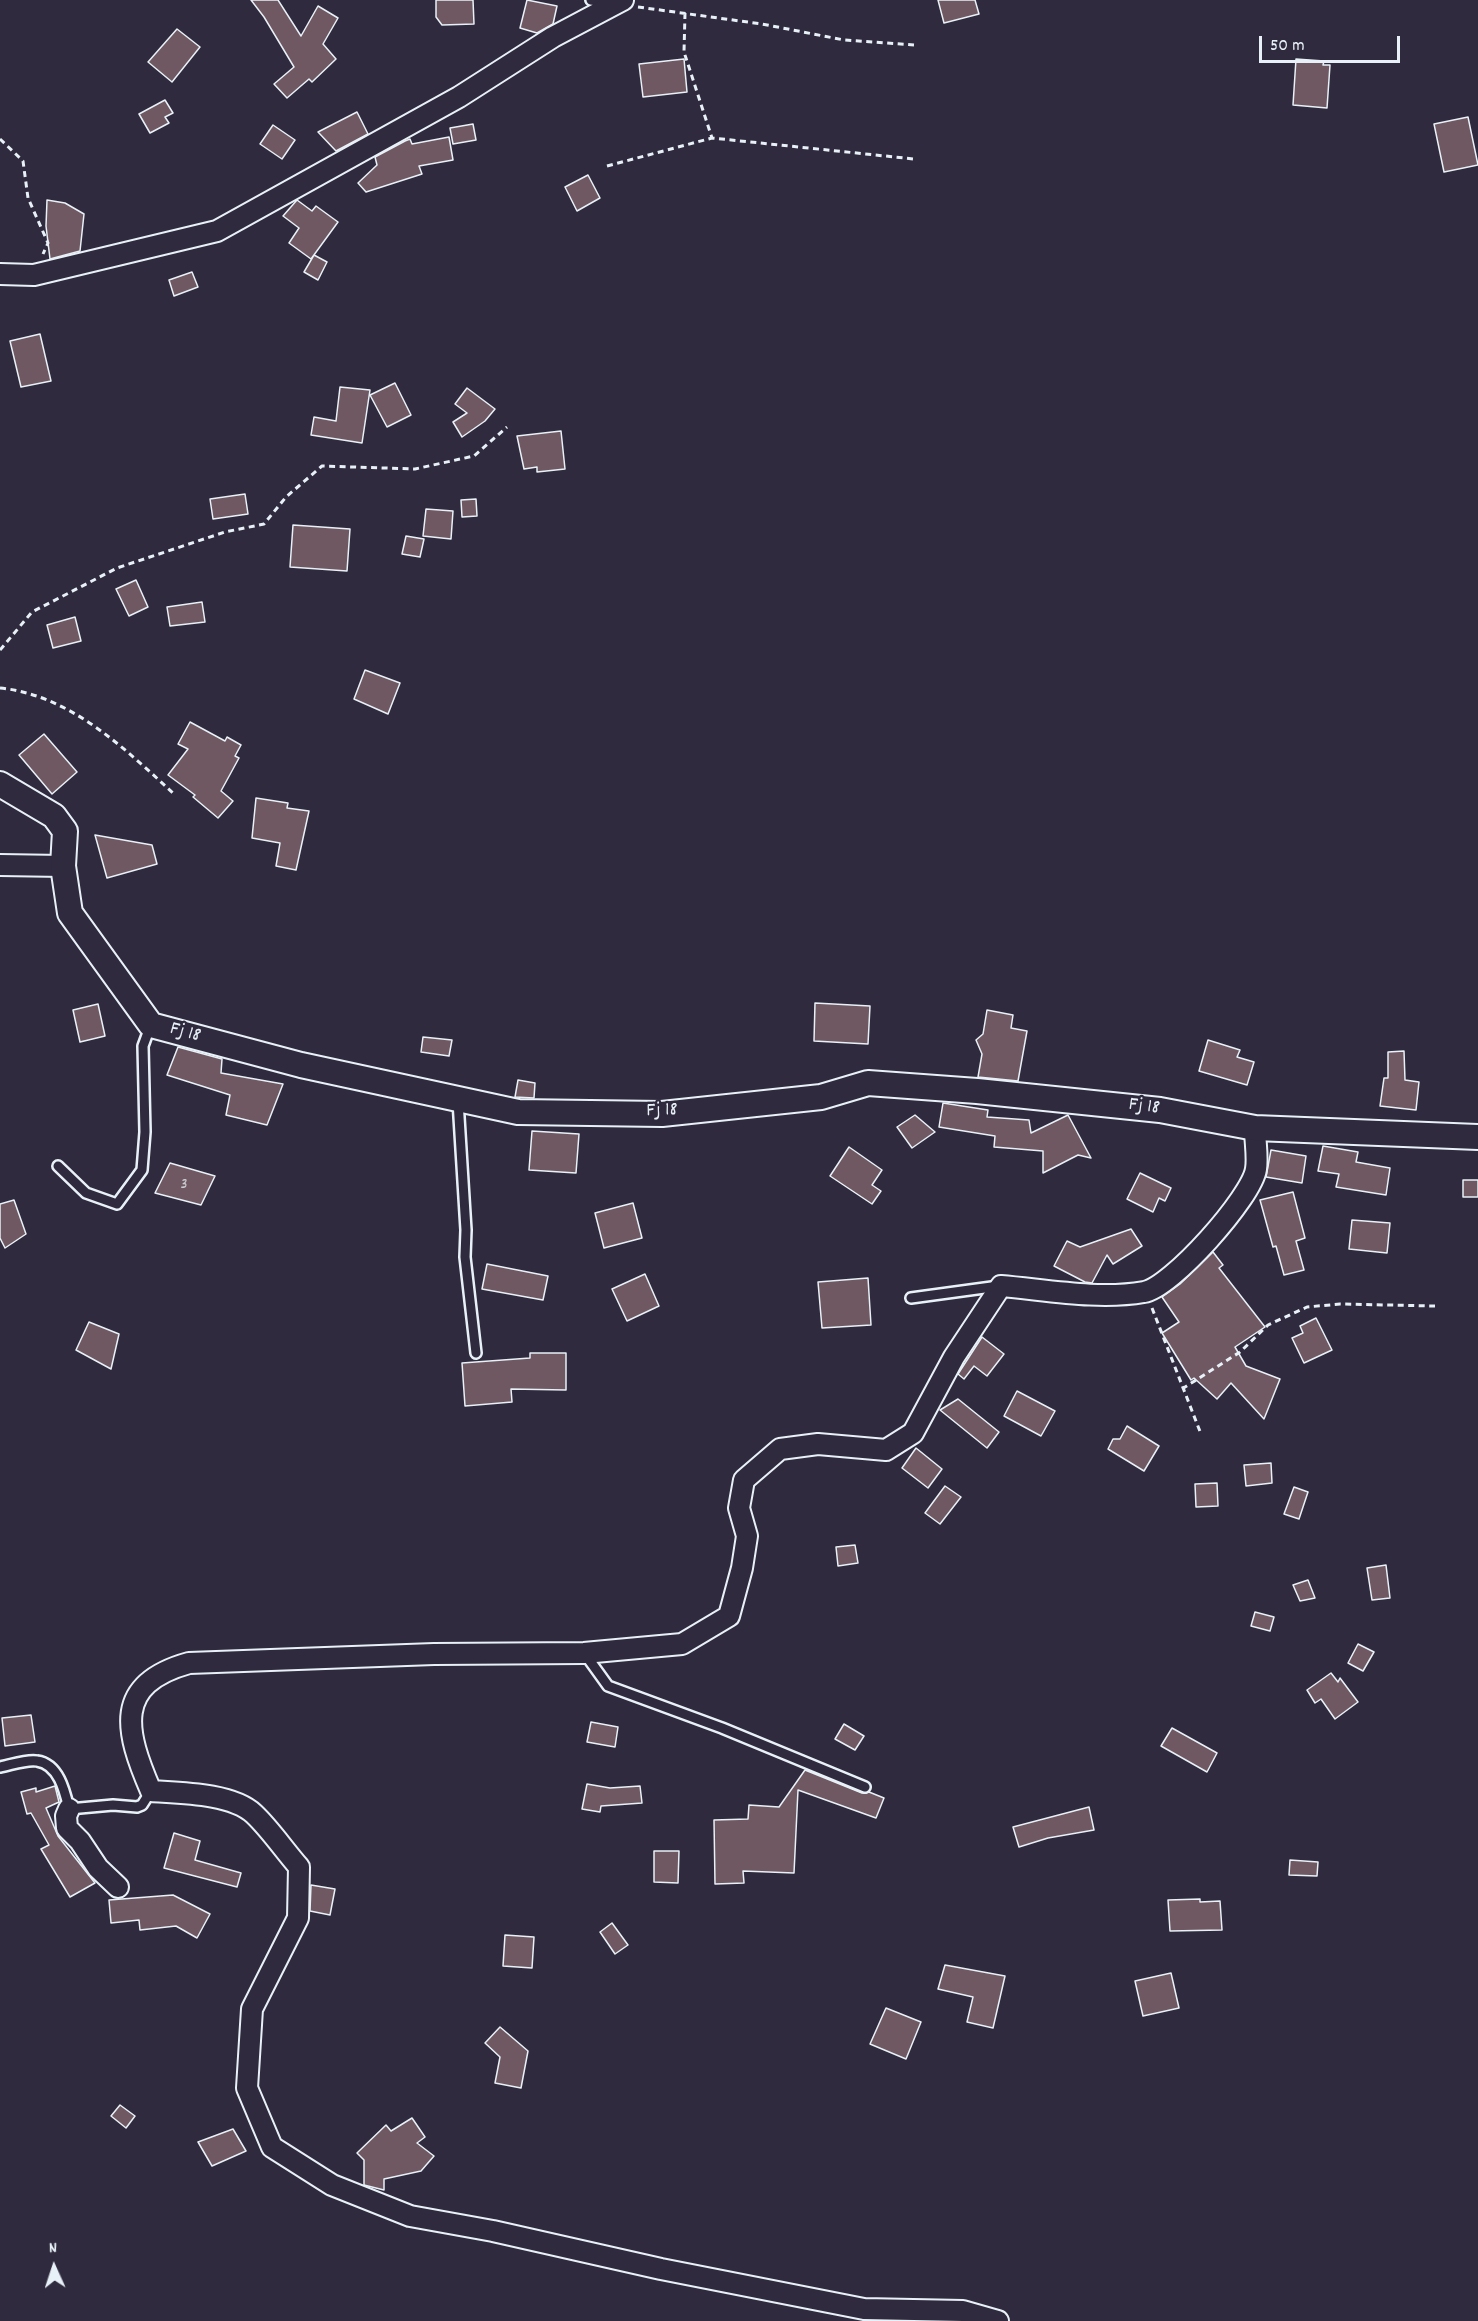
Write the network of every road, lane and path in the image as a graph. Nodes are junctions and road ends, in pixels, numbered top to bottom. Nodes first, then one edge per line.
1 (591, 0) edge
2 (619, 2) edge
3 (685, 13) junction
4 (914, 45) dead end
5 (712, 138) junction
6 (0, 139) edge
7 (914, 159) dead end
8 (607, 166) dead end
9 (0, 274) edge
10 (34, 275) junction
11 (507, 427) dead end
12 (0, 650) edge
13 (0, 688) edge
14 (0, 784) edge
15 (173, 793) dead end
16 (0, 865) edge
17 (63, 866) junction
18 (151, 1024) junction
19 (458, 1099) junction
20 (1255, 1128) junction
21 (1478, 1137) edge
22 (58, 1166) dead end
23 (1001, 1286) junction
24 (1146, 1292) junction
25 (910, 1298) dead end
26 (1435, 1306) dead end
27 (476, 1353) dead end
28 (1182, 1389) junction
29 (1201, 1434) dead end
30 (584, 1653) junction
31 (0, 1767) edge
32 (865, 1787) dead end
33 (151, 1791) junction
34 (69, 1809) junction
35 (118, 1887) dead end
36 (998, 2321) edge

1 - 2 lane
2 - 3 path
2 - 10 street
3 - 4 path
3 - 5 path
5 - 7 path
5 - 8 path
6 - 10 path
9 - 10 street
11 - 12 path
13 - 15 path
14 - 17 street, Fj 18
16 - 17 street
17 - 18 street, Fj 18
18 - 19 street, Fj 18
18 - 22 lane
19 - 20 street, Fj 18
19 - 27 lane
20 - 21 street, Fj 18
20 - 24 street
23 - 24 street
23 - 25 lane
23 - 30 street
24 - 28 path
26 - 28 path
28 - 29 path
30 - 32 lane
30 - 33 street
31 - 34 lane
33 - 34 lane
33 - 36 street
34 - 35 street

